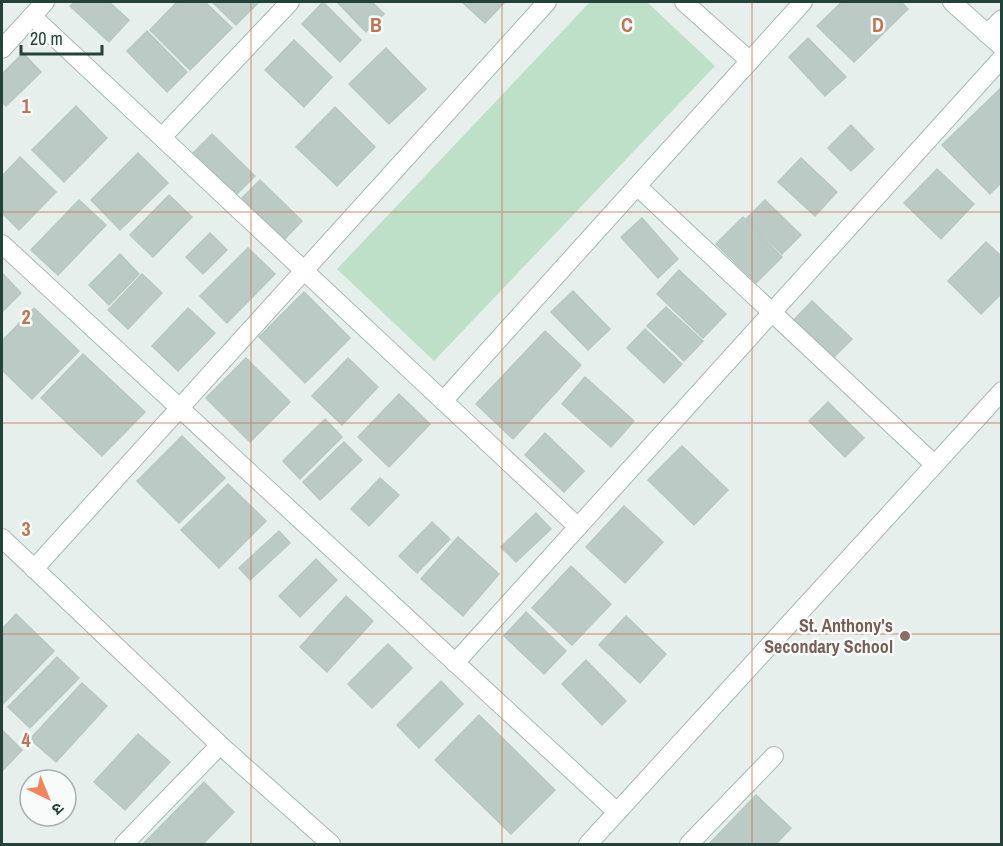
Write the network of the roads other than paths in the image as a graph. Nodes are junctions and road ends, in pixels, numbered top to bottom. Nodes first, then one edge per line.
1 (45, 2) edge
2 (290, 2) edge
3 (547, 2) edge
4 (684, 2) edge
5 (803, 2) edge
6 (952, 2) edge
7 (32, 16) junction
8 (1002, 19) edge
9 (987, 34) junction
10 (1002, 47) edge
11 (2, 48) edge
12 (1002, 58) edge
13 (750, 61) junction
14 (162, 138) junction
15 (637, 186) junction
16 (2, 244) edge
17 (303, 270) junction
18 (772, 313) junction
19 (1002, 391) edge
20 (443, 401) junction
21 (178, 407) junction
22 (934, 464) junction
23 (578, 527) junction
24 (2, 538) edge
25 (34, 569) junction
26 (455, 663) junction
27 (220, 745) junction
28 (774, 756) dead end
29 (617, 812) junction
30 (124, 844) edge
31 (331, 844) edge
32 (588, 844) edge
33 (689, 844) edge

1 - 7 street
2 - 14 street
3 - 17 street
4 - 13 street
5 - 13 street
6 - 9 street
7 - 11 street
7 - 14 street
8 - 9 street
9 - 10 street
12 - 18 street
13 - 15 street
14 - 17 street
15 - 18 street
15 - 20 street
16 - 21 street
17 - 20 street
17 - 21 street
18 - 22 street
18 - 23 street
19 - 22 street
20 - 23 street
21 - 25 street
21 - 26 street
22 - 29 street
23 - 26 street
24 - 25 street
25 - 27 street
26 - 29 street
27 - 30 street
27 - 31 street
28 - 33 street
29 - 32 street

